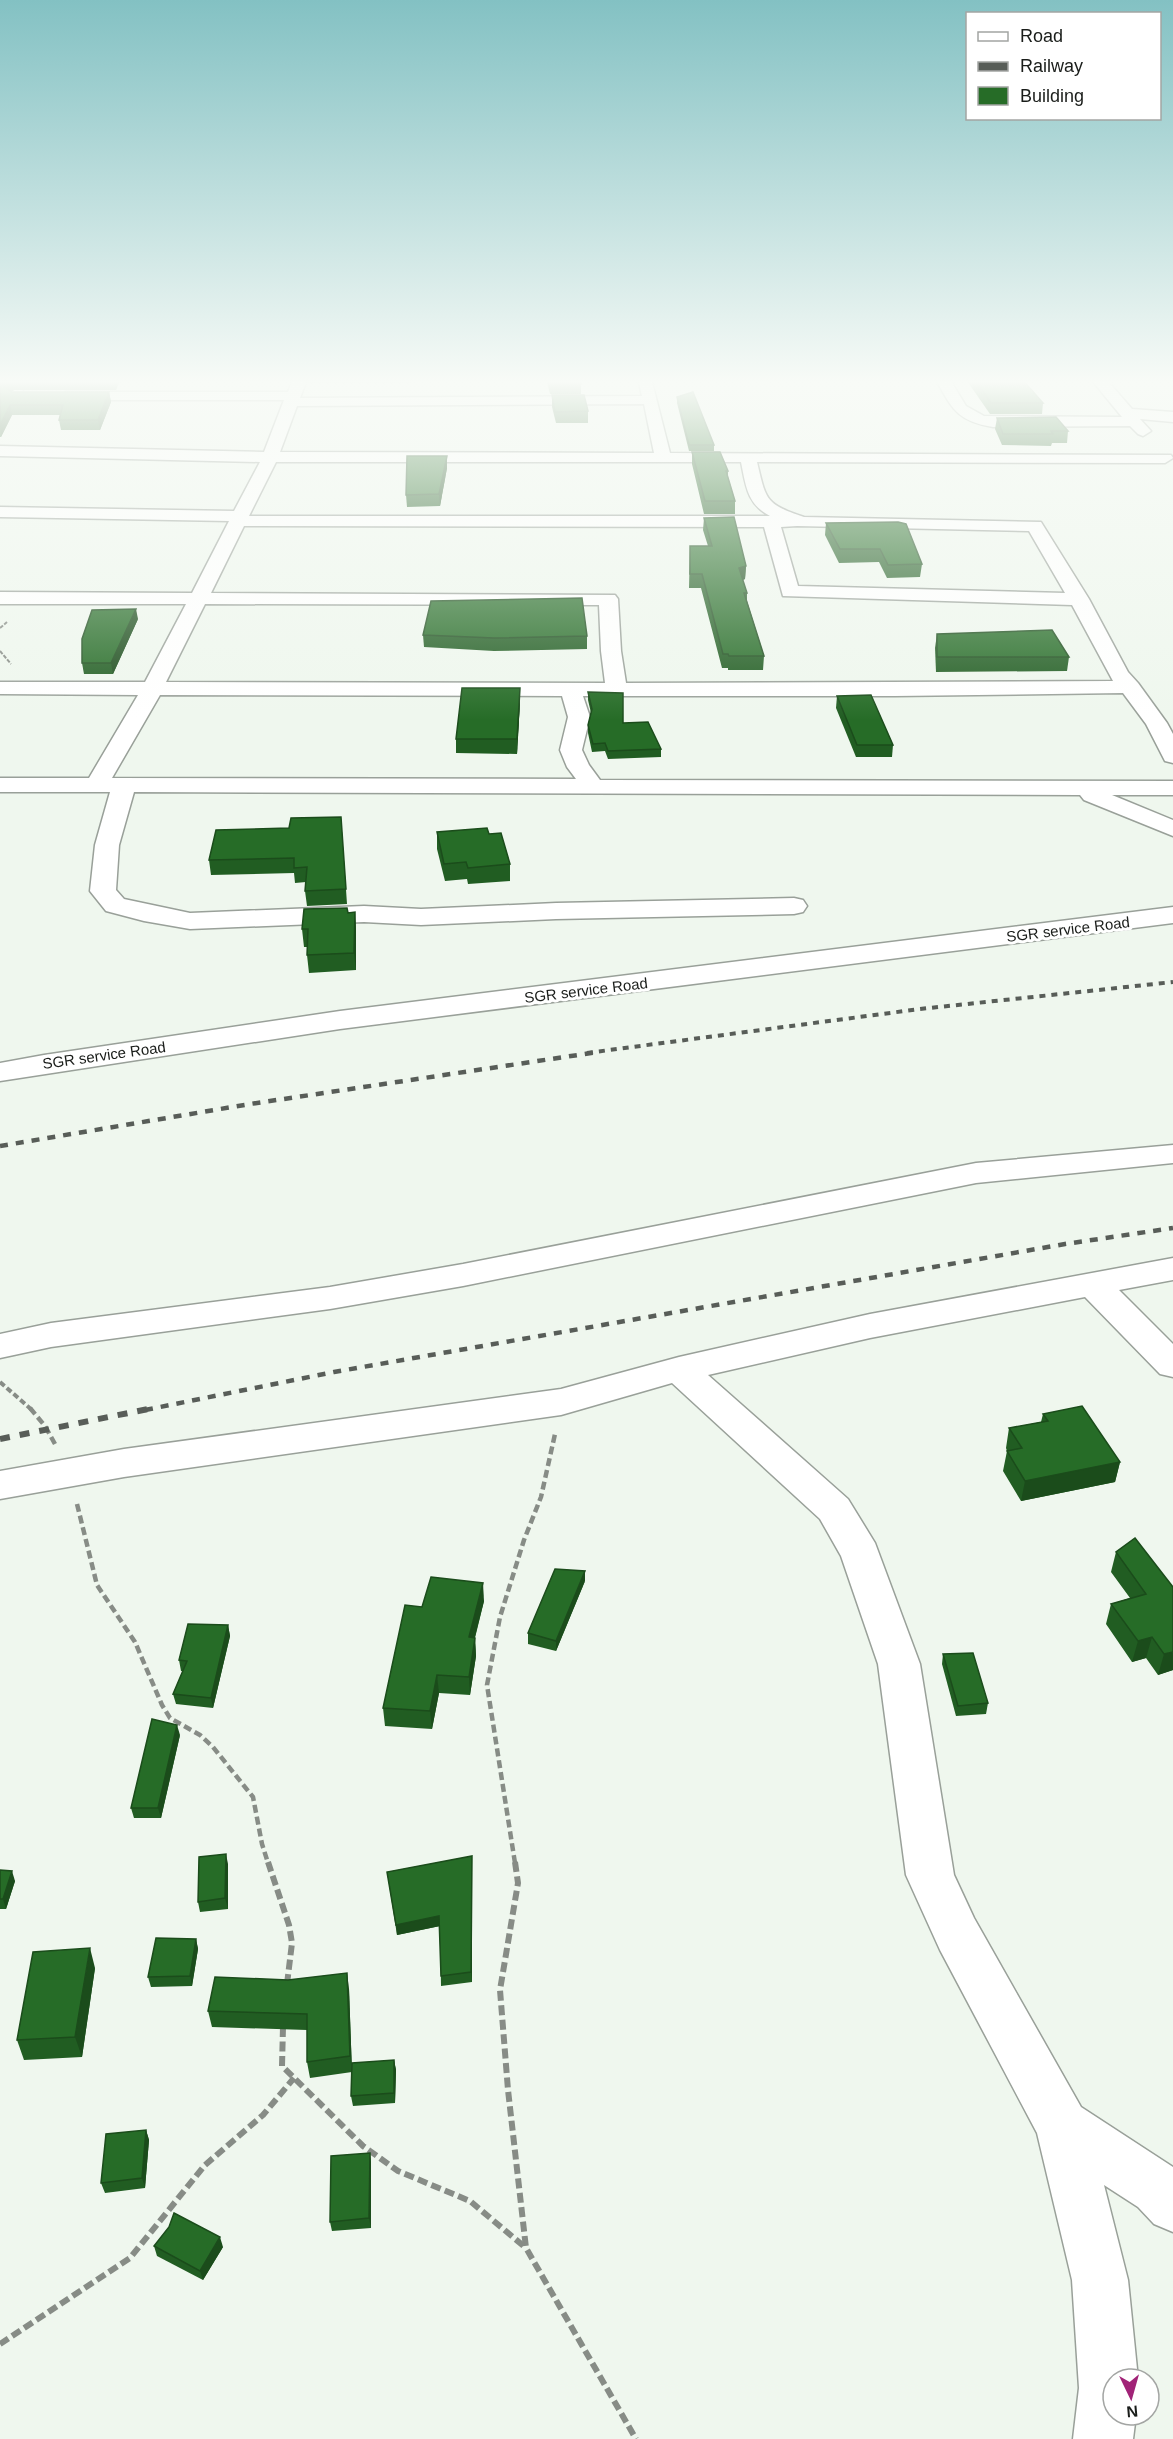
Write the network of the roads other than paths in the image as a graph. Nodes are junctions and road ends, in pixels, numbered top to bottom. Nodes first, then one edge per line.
1 (252, 492) edge
2 (755, 492) edge
3 (0, 512) edge
4 (239, 518) junction
5 (771, 522) junction
6 (802, 522) junction
7 (0, 598) edge
8 (198, 598) junction
9 (1079, 599) junction
10 (153, 687) junction
11 (1131, 687) junction
12 (0, 688) edge
13 (573, 689) junction
14 (617, 690) junction
15 (1173, 756) edge
16 (0, 785) edge
17 (97, 785) junction
18 (124, 786) junction
19 (594, 787) junction
20 (1074, 788) junction
21 (1173, 788) edge
22 (1173, 829) edge
23 (794, 906) dead end
24 (1173, 915) edge
25 (0, 1072) edge
26 (1173, 1154) edge
27 (1173, 1269) edge
28 (1092, 1283) junction
29 (0, 1346) edge
30 (1173, 1365) edge
31 (679, 1369) junction
32 (0, 1485) edge
33 (1062, 2126) junction
34 (1173, 2205) edge
35 (1103, 2439) edge

1 - 4 street
2 - 6 street
3 - 4 street
4 - 5 street
4 - 8 street
5 - 6 street
5 - 9 street
6 - 9 street
7 - 8 street
8 - 10 street
8 - 14 street
9 - 11 street
10 - 12 street
10 - 13 street
10 - 17 street
11 - 14 street
11 - 15 street
13 - 14 street
13 - 19 street
16 - 17 street
17 - 18 street
18 - 19 street
18 - 23 street
19 - 20 street
20 - 21 street
20 - 22 street
24 - 25 street, SGR service Road
26 - 29 street
27 - 28 street
28 - 30 street
28 - 31 street
31 - 32 street
31 - 33 street
33 - 34 street
33 - 35 street

